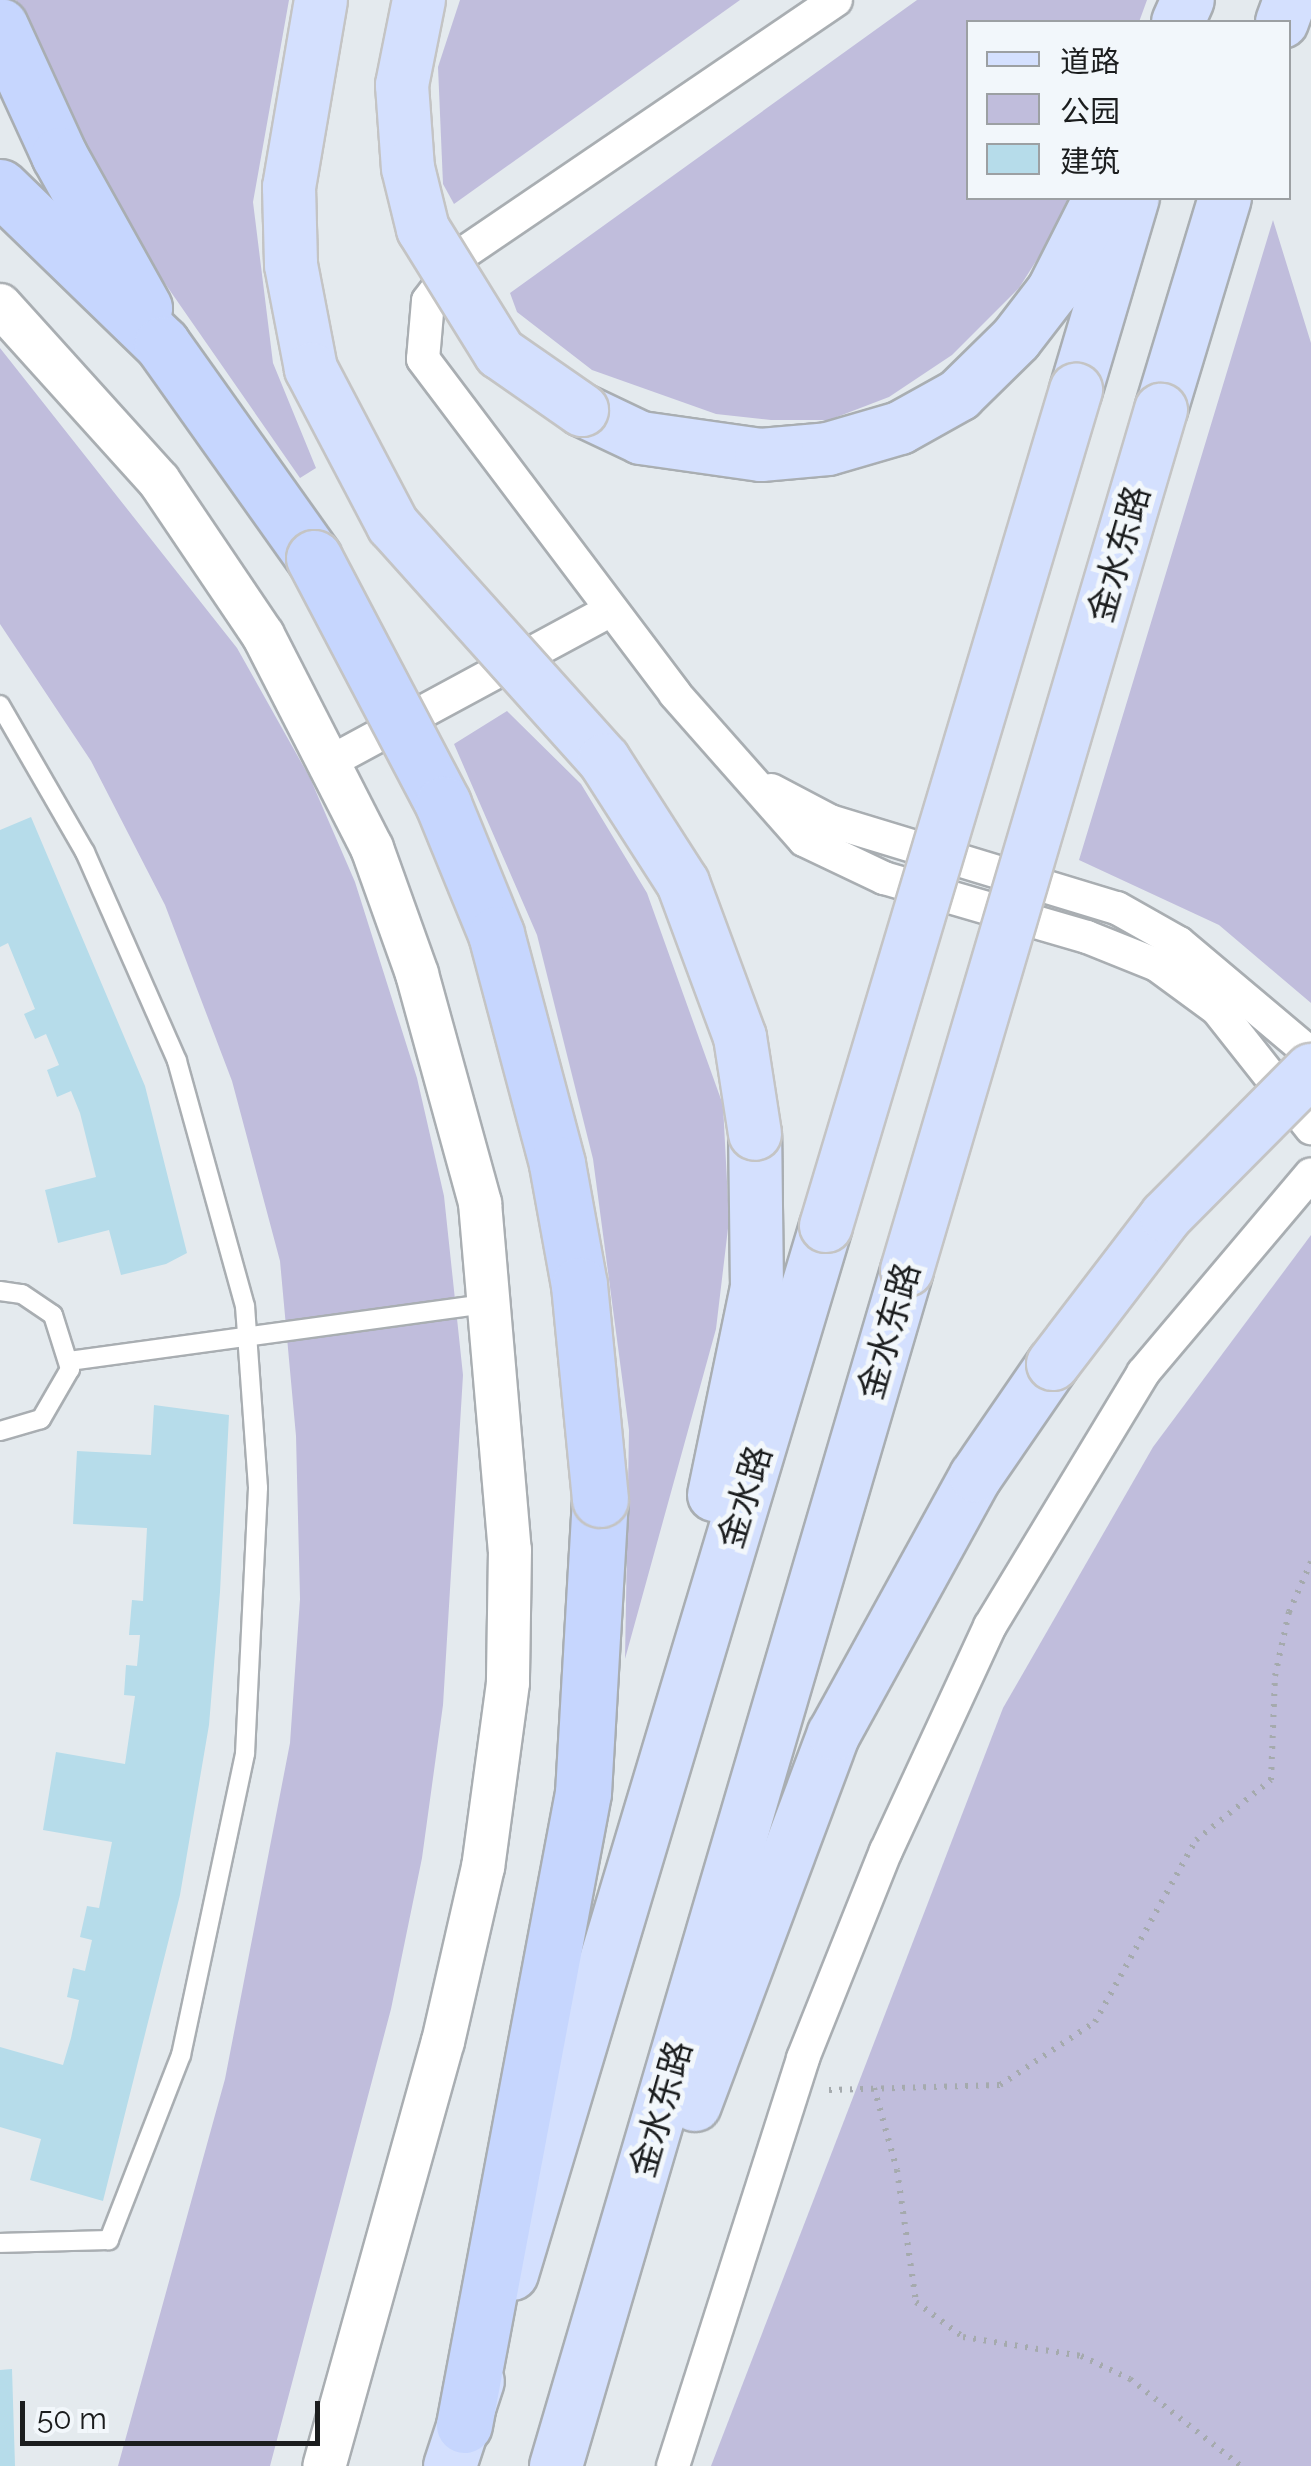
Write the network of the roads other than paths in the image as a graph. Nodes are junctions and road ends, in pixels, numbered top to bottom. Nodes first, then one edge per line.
1 (322, 0) edge
2 (419, 0) edge
3 (836, 0) edge
4 (0, 26) edge
5 (0, 186) edge
6 (1099, 200) edge
7 (1132, 200) edge
8 (1224, 200) edge
9 (0, 305) edge
10 (162, 344) junction
11 (611, 610) junction
12 (0, 705) edge
13 (328, 762) junction
14 (758, 783) junction
15 (1311, 1054) edge
16 (1311, 1070) edge
17 (1311, 1128) edge
18 (1311, 1174) edge
19 (1, 1286) edge
20 (492, 1304) junction
21 (248, 1336) junction
22 (69, 1361) junction
23 (0, 1430) edge
24 (665, 1767) junction
25 (0, 2243) edge
26 (450, 2452) edge
27 (324, 2466) edge
28 (557, 2466) edge
29 (673, 2466) edge

1 - 24 main road, bridge
2 - 6 main road, bridge
3 - 11 street
4 - 10 highway
5 - 10 highway
7 - 24 main road, 金水路, bridge
8 - 28 main road, 金水东路, bridge
9 - 13 street
10 - 26 highway, bridge
11 - 13 street
11 - 14 street
12 - 21 lane
13 - 20 street
14 - 15 street
14 - 17 street
16 - 28 main road, bridge
18 - 29 street
19 - 22 lane
20 - 21 lane
20 - 27 street
21 - 22 lane
21 - 25 lane
22 - 23 lane
24 - 26 main road

